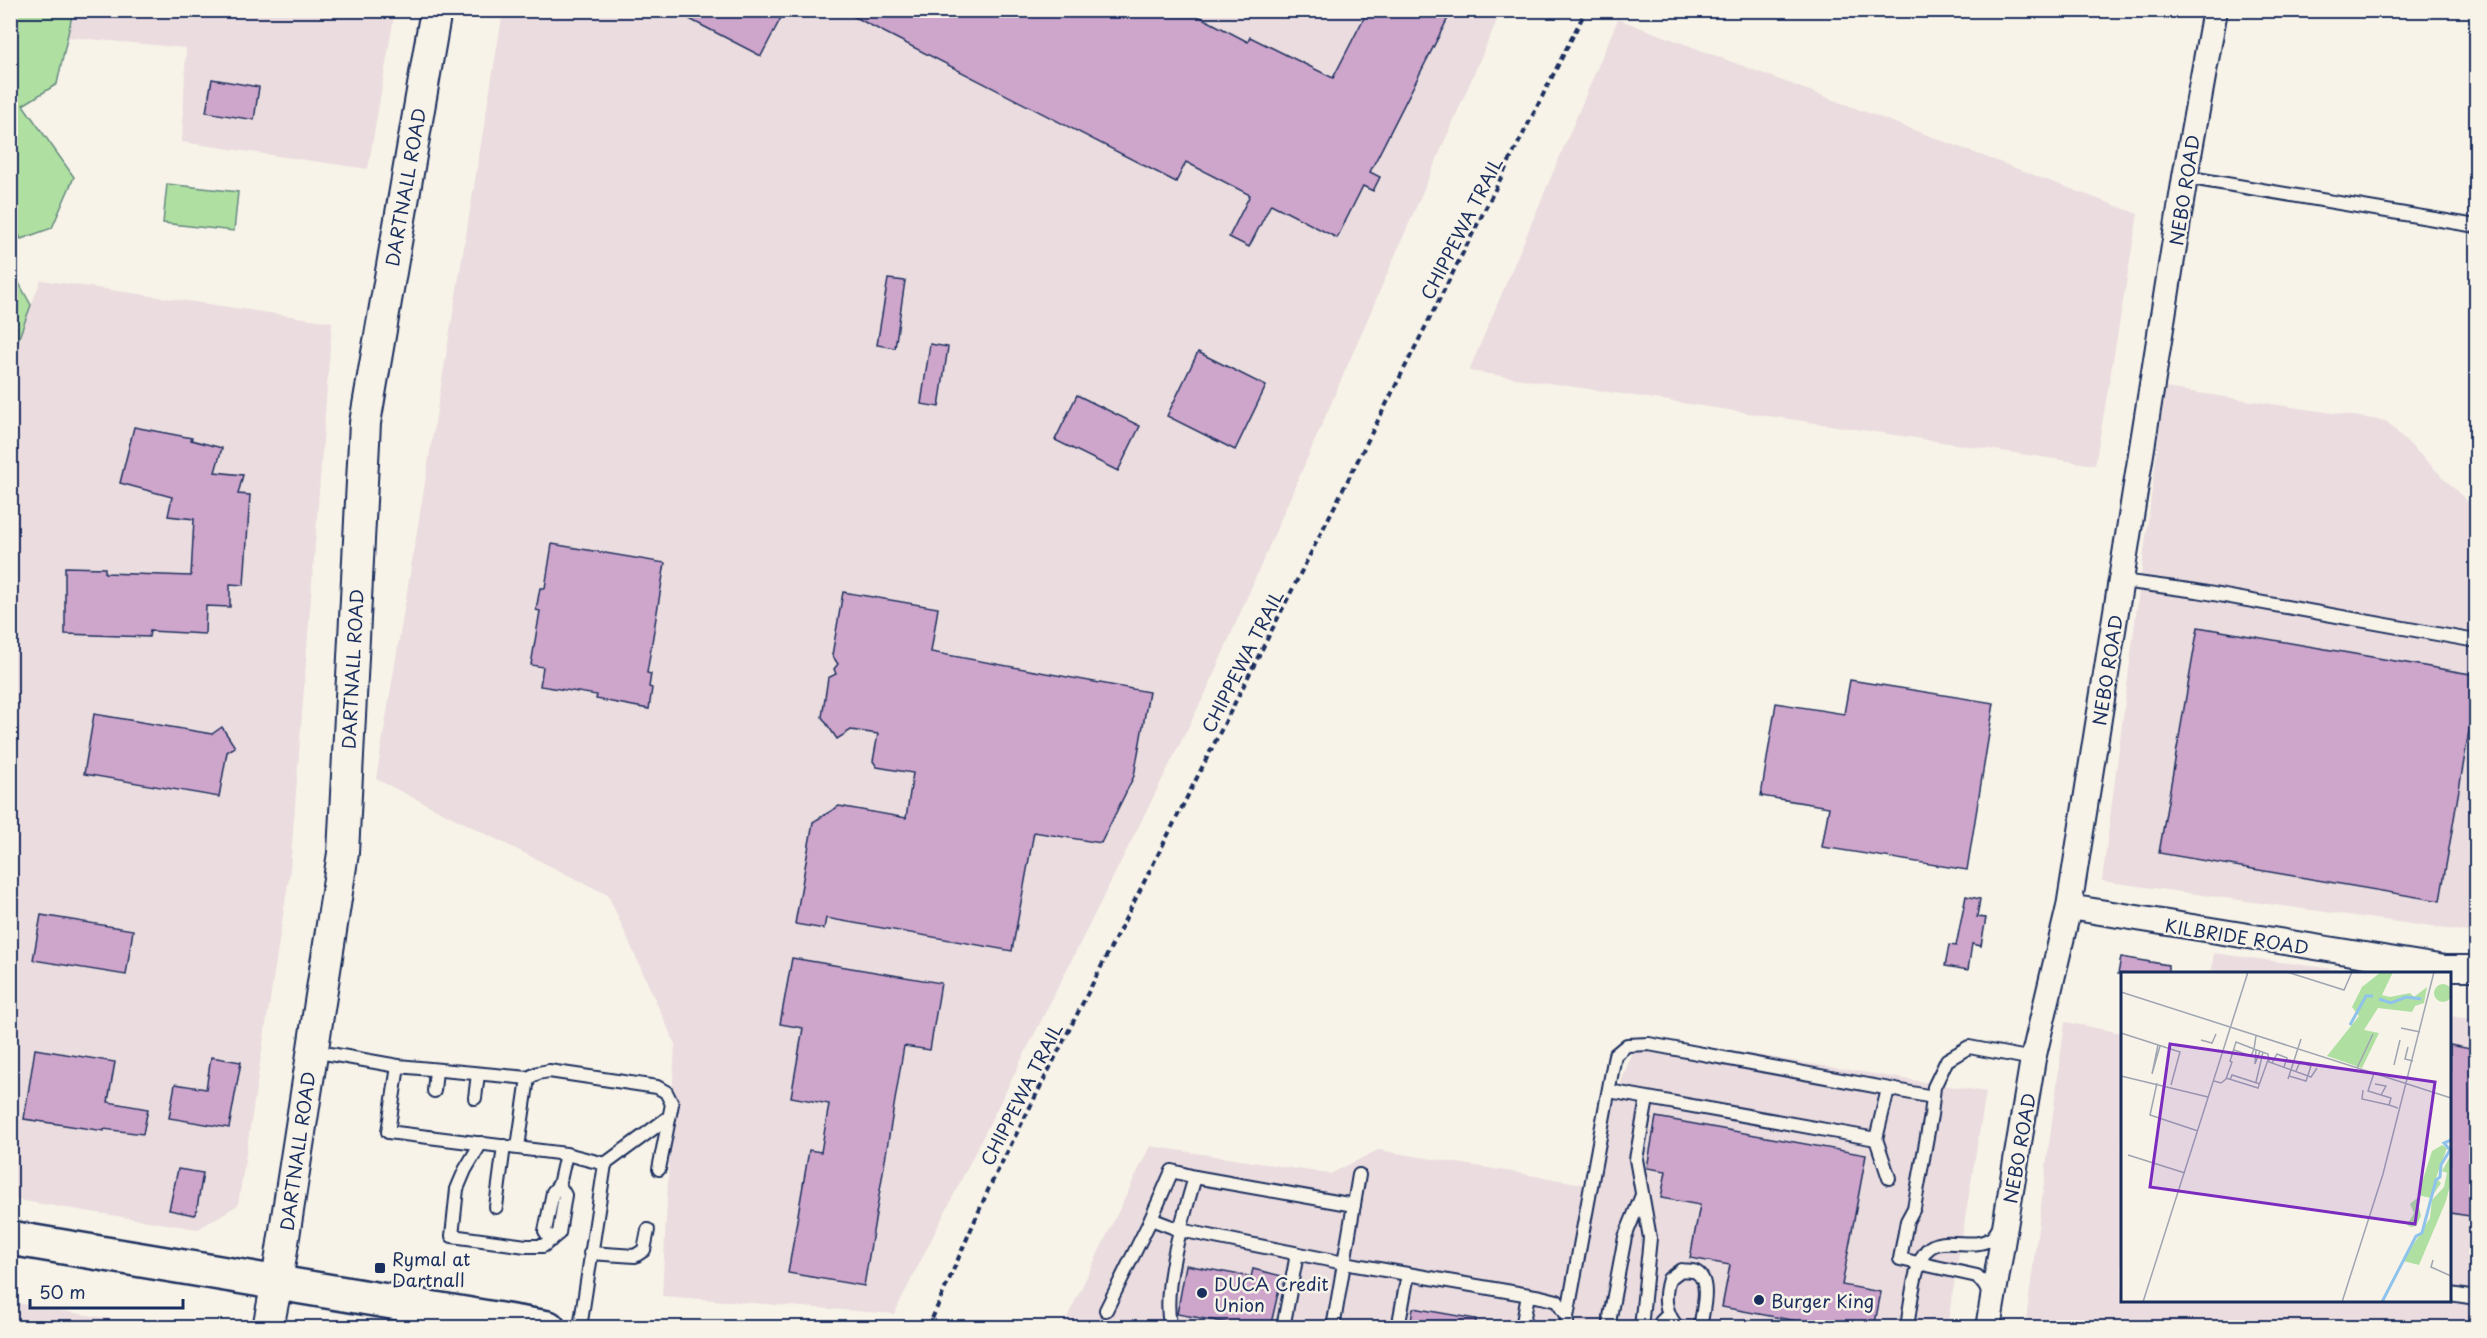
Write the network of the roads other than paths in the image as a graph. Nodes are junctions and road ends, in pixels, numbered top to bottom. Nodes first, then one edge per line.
1 (436, 10) edge
2 (2215, 10) edge
3 (2185, 177) junction
4 (2476, 226) edge
5 (2122, 581) junction
6 (2476, 641) edge
7 (2069, 907) junction
8 (2476, 968) edge
9 (2428, 970) edge
10 (312, 1051) junction
11 (2034, 1059) junction
12 (398, 1066) junction
13 (436, 1070) junction
14 (478, 1074) junction
15 (528, 1078) junction
16 (1888, 1089) junction
17 (434, 1091) dead end
18 (1609, 1091) junction
19 (1933, 1097) junction
20 (475, 1098) dead end
21 (1647, 1099) junction
22 (669, 1117) junction
23 (474, 1139) junction
24 (1876, 1139) junction
25 (504, 1146) junction
26 (518, 1147) junction
27 (566, 1154) junction
28 (605, 1164) junction
29 (659, 1170) dead end
30 (1359, 1175) dead end
31 (1195, 1177) junction
32 (1889, 1178) dead end
33 (1642, 1194) junction
34 (1354, 1205) junction
35 (496, 1207) dead end
36 (2007, 1218) junction
37 (1151, 1219) junction
38 (648, 1230) dead end
39 (1180, 1230) junction
40 (10, 1238) edge
41 (590, 1253) junction
42 (1297, 1254) junction
43 (1344, 1263) junction
44 (1920, 1264) junction
45 (1408, 1274) junction
46 (277, 1282) junction
47 (2451, 1294) edge
48 (1528, 1295) junction
49 (2476, 1298) edge
50 (1992, 1303) junction
51 (1106, 1310) dead end
52 (1642, 1310) junction
53 (1668, 1315) junction
54 (1567, 1322) edge
55 (1608, 1324) edge
56 (268, 1328) edge
57 (548, 1328) edge
58 (580, 1328) edge
59 (1174, 1328) edge
60 (1283, 1328) edge
61 (1333, 1328) edge
62 (1398, 1328) edge
63 (1522, 1328) edge
64 (1634, 1328) edge
65 (1641, 1328) edge
66 (1660, 1328) edge
67 (1674, 1328) edge
68 (1700, 1328) edge
69 (1907, 1328) edge
70 (1988, 1328) edge

1 - 10 street, DARTNALL ROAD
2 - 3 street, NEBO ROAD
3 - 4 lane
3 - 5 street, NEBO ROAD
5 - 6 lane
5 - 7 street, NEBO ROAD
7 - 9 street, KILBRIDE ROAD
7 - 11 street, NEBO ROAD
8 - 9 street, KILBRIDE ROAD
10 - 12 lane
10 - 46 street, DARTNALL ROAD
11 - 19 lane
11 - 36 street, NEBO ROAD
12 - 13 lane
12 - 23 lane
13 - 14 lane
13 - 17 lane
14 - 15 lane
14 - 20 lane
15 - 22 lane
15 - 26 lane
16 - 18 lane
16 - 19 lane
16 - 24 lane
18 - 21 lane
18 - 54 lane
19 - 44 lane
21 - 24 lane
21 - 33 lane
22 - 28 lane
22 - 29 lane
23 - 25 lane
23 - 27 lane
24 - 32 lane
25 - 26 lane
25 - 35 lane
26 - 27 lane
27 - 28 lane
28 - 41 lane
30 - 34 lane
31 - 34 lane
31 - 37 lane
31 - 39 lane
33 - 52 lane
33 - 55 lane
34 - 43 lane
36 - 44 lane
36 - 50 street, NEBO ROAD
37 - 39 lane
37 - 51 lane
38 - 41 lane
39 - 42 lane
39 - 59 lane
40 - 46 main road
41 - 58 lane
42 - 43 lane
42 - 60 lane
43 - 45 lane
43 - 61 lane
44 - 50 lane
44 - 69 lane
45 - 48 lane
45 - 62 lane
46 - 56 street, DARTNALL ROAD
46 - 57 main road
47 - 49 lane
48 - 54 lane
48 - 63 lane
50 - 70 street, NEBO ROAD
52 - 64 lane
52 - 65 lane
53 - 66 lane
53 - 67 lane
53 - 68 lane

